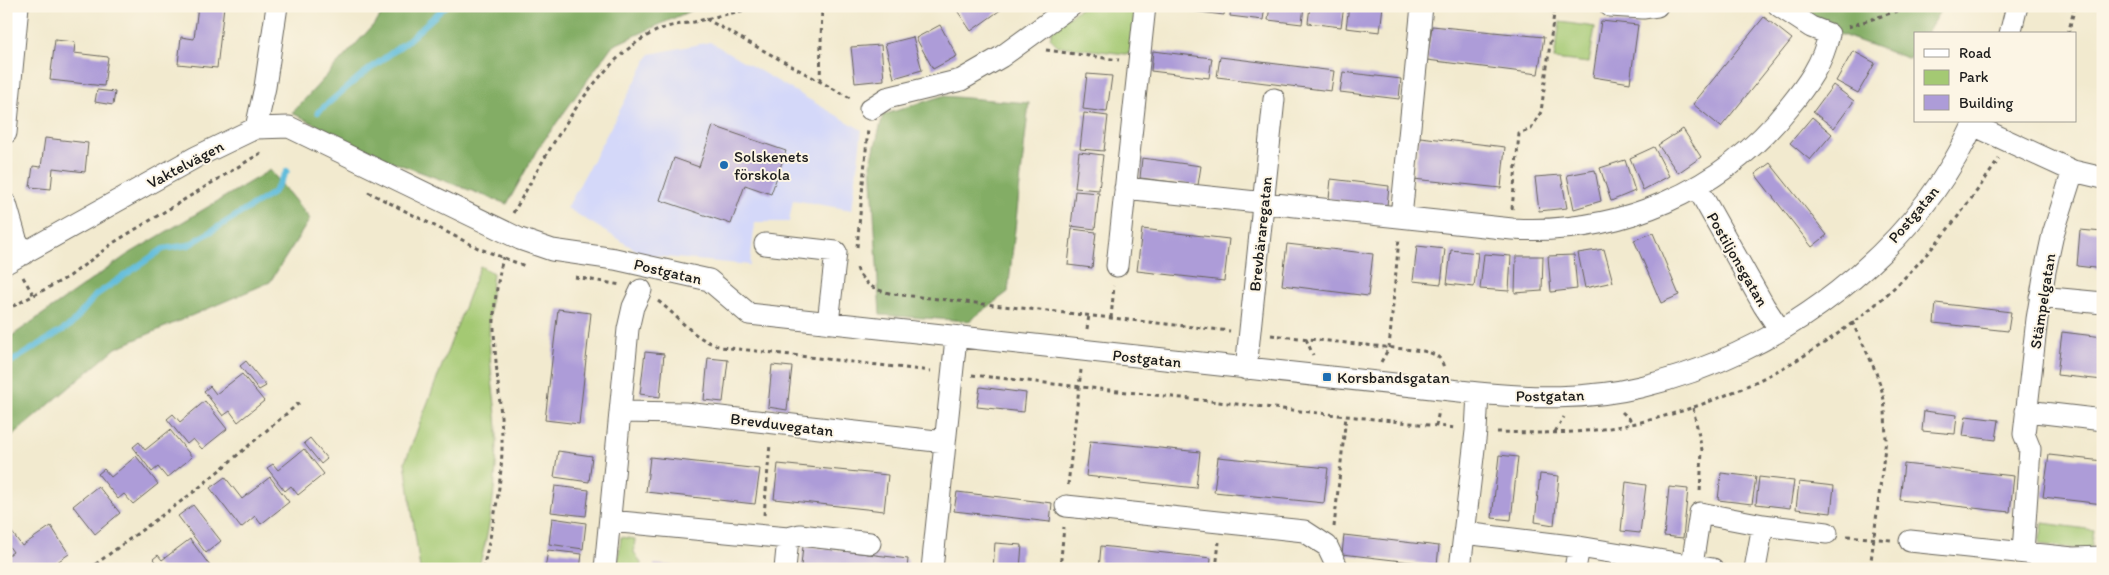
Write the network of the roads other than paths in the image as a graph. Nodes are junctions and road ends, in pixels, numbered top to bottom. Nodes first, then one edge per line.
1 (18, 6) edge
2 (276, 6) edge
3 (1071, 6) edge
4 (1145, 6) edge
5 (1422, 6) edge
6 (1610, 6) edge
7 (1657, 6) edge
8 (1779, 6) edge
9 (2017, 6) edge
10 (2010, 32) edge
11 (1274, 99) dead end
12 (870, 109) road end
13 (1974, 123) edge
14 (256, 128) junction
15 (6, 133) edge
16 (2073, 170) junction
17 (2103, 178) edge
18 (1697, 187) junction
19 (1125, 188) junction
20 (1264, 203) junction
21 (6, 204) edge
22 (1401, 217) junction
23 (765, 244) dead end
24 (15, 258) edge
25 (1117, 266) road end
26 (641, 290) road end
27 (2040, 297) junction
28 (2103, 304) edge
29 (828, 324) junction
30 (1780, 330) junction
31 (956, 338) junction
32 (1246, 368) junction
33 (1478, 393) junction
34 (2026, 411) junction
35 (620, 412) junction
36 (2103, 420) edge
37 (945, 442) junction
38 (1066, 506) road end
39 (610, 521) junction
40 (1763, 525) junction
41 (1464, 533) junction
42 (1827, 533) road end
43 (788, 538) junction
44 (1910, 541) road end
45 (870, 543) dead end
46 (1579, 546) junction
47 (2022, 552) junction
48 (2103, 557) edge
49 (1692, 565) junction
50 (605, 569) edge
51 (785, 569) edge
52 (932, 569) edge
53 (1338, 569) edge
54 (1460, 569) edge
55 (1575, 569) edge
56 (1713, 569) edge
57 (1755, 569) edge

1 - 15 street
2 - 14 street
3 - 12 street
4 - 19 street
5 - 22 street
6 - 7 street
8 - 18 street
9 - 10 street
11 - 20 street, Brevbäraregatan
13 - 16 street
13 - 30 street, Postgatan
14 - 24 street, Vaktelvägen
14 - 29 street, Postgatan
16 - 17 street
16 - 27 street, Stämpelgatan
18 - 22 street
18 - 30 street, Postiljonsgatan
19 - 20 street
19 - 25 street
20 - 22 street
20 - 32 street, Brevbäraregatan
21 - 24 street
23 - 29 street
26 - 35 street
27 - 28 street
27 - 34 street, Stämpelgatan
29 - 31 street, Postgatan
30 - 33 street, Postgatan
31 - 32 street, Postgatan
31 - 37 street
32 - 33 street, Postgatan
33 - 41 street
34 - 36 street
34 - 47 street, Stämpelgatan
35 - 37 street, Brevduvegatan
35 - 39 street
37 - 52 street
38 - 53 street
39 - 43 street
39 - 50 street
40 - 42 street
40 - 49 street
40 - 57 street
41 - 46 street
41 - 54 street
43 - 45 street
43 - 51 street
44 - 47 street
46 - 49 street
46 - 55 street
47 - 48 street
49 - 56 street

